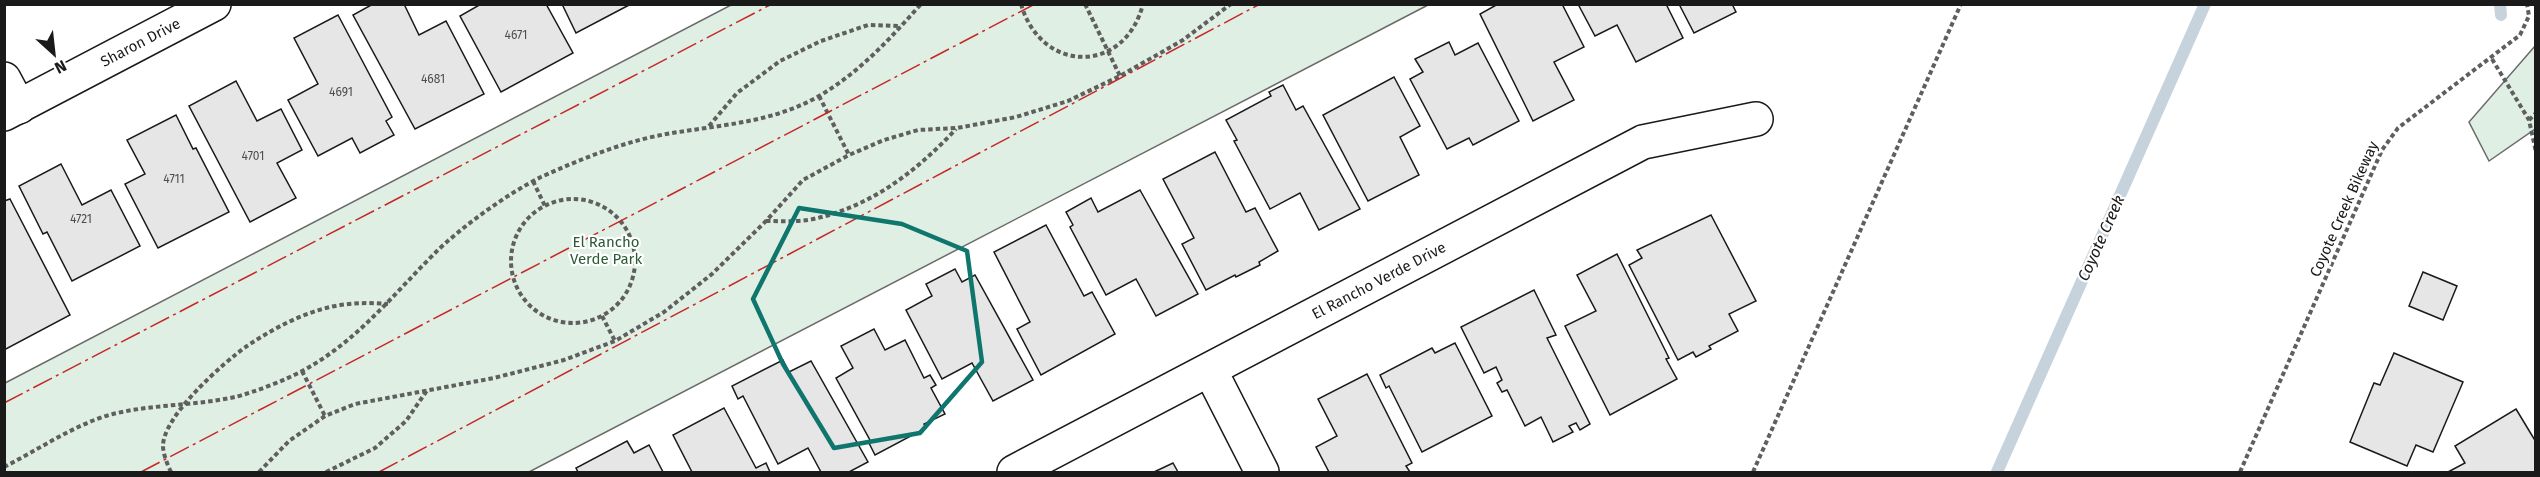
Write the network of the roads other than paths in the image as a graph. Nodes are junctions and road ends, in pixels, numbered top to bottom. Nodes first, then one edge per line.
1 (214, 4) edge
2 (9, 100) edge
3 (1756, 119) dead end
4 (1210, 369) junction
5 (1014, 472) edge
6 (1262, 472) edge

1 - 2 street, Sharon Drive
3 - 4 street, El Rancho Verde Drive
4 - 5 street, El Rancho Verde Drive
4 - 6 street

